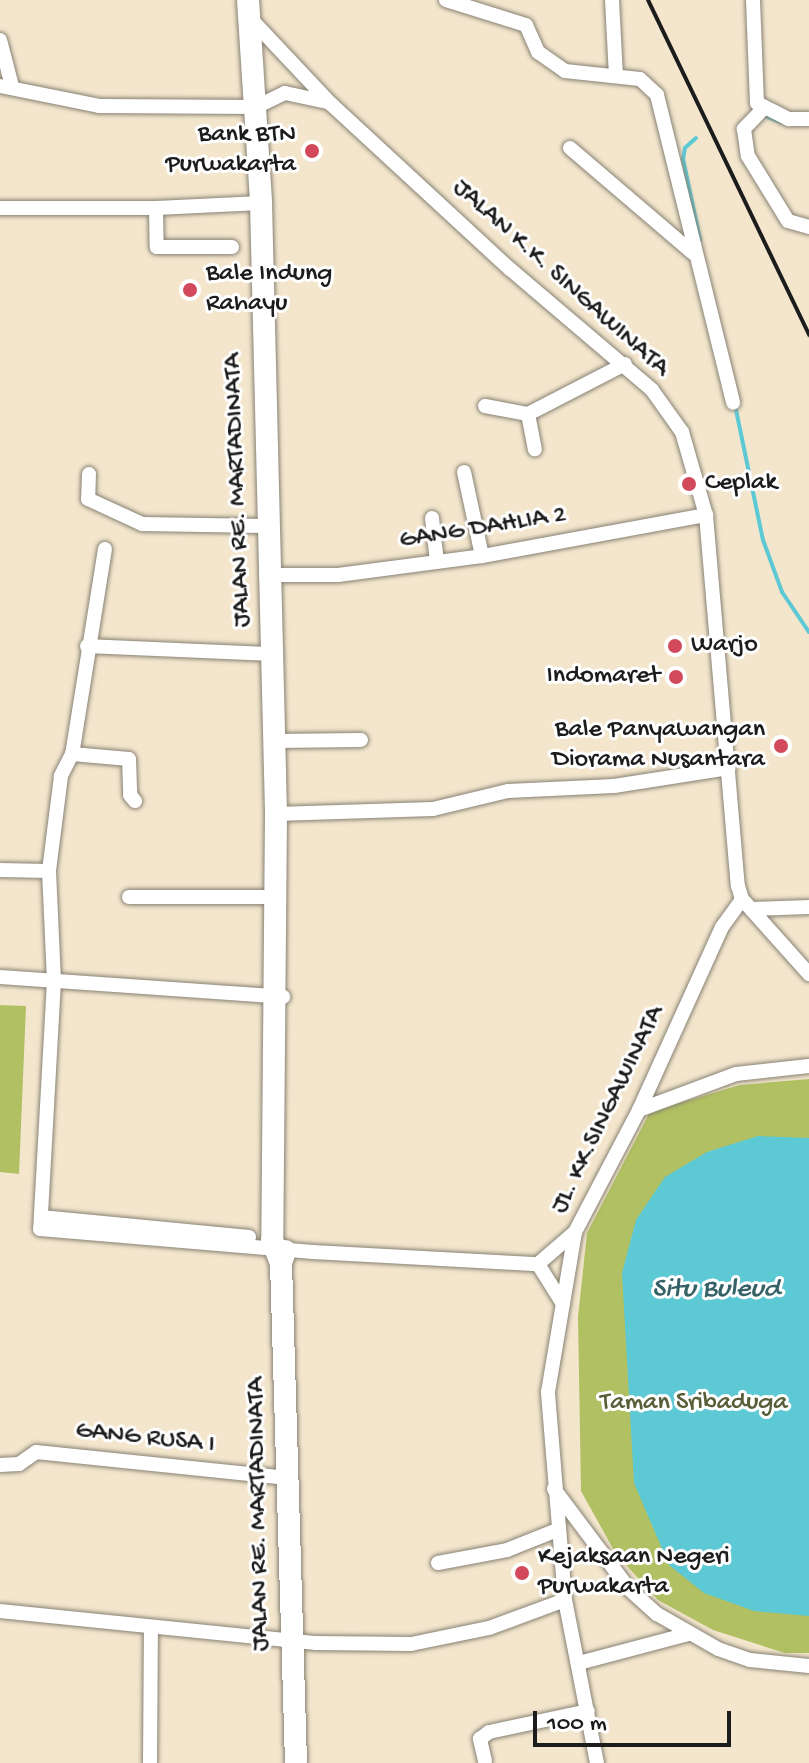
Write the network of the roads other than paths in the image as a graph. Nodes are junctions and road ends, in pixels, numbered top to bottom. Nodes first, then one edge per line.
1 (446, 0) edge
2 (612, 0) edge
3 (753, 0) edge
4 (249, 8) edge
5 (0, 40) edge
6 (616, 76) junction
7 (6, 86) edge
8 (331, 104) junction
9 (256, 107) junction
10 (763, 109) junction
11 (809, 119) edge
12 (570, 148) dead end
13 (261, 203) junction
14 (0, 208) edge
15 (156, 208) junction
16 (809, 227) edge
17 (232, 247) dead end
18 (693, 253) junction
19 (625, 364) junction
20 (733, 403) dead end
21 (485, 406) dead end
22 (528, 414) junction
23 (535, 449) dead end
24 (464, 472) dead end
25 (89, 474) dead end
26 (706, 515) junction
27 (432, 518) dead end
28 (265, 526) junction
29 (105, 549) dead end
30 (482, 556) junction
31 (437, 562) junction
32 (266, 575) junction
33 (87, 646) junction
34 (272, 654) junction
35 (361, 740) dead end
36 (274, 741) junction
37 (72, 754) junction
38 (729, 768) junction
39 (135, 801) dead end
40 (276, 814) junction
41 (0, 870) edge
42 (49, 871) junction
43 (129, 897) dead end
44 (276, 897) junction
45 (747, 904) junction
46 (809, 907) edge
47 (809, 974) edge
48 (0, 977) edge
49 (54, 981) junction
50 (278, 997) junction
51 (809, 1066) edge
52 (639, 1110) junction
53 (575, 1232) junction
54 (279, 1249) junction
55 (538, 1264) junction
56 (563, 1304) junction
57 (0, 1465) edge
58 (288, 1478) junction
59 (554, 1488) junction
60 (557, 1530) junction
61 (438, 1563) dead end
62 (565, 1600) junction
63 (0, 1611) edge
64 (151, 1630) junction
65 (688, 1634) junction
66 (291, 1637) junction
67 (579, 1663) junction
68 (809, 1666) edge
69 (588, 1711) junction
70 (485, 1761) edge
71 (150, 1763) edge
72 (296, 1763) edge
73 (597, 1763) edge

1 - 6 street
2 - 6 street
3 - 10 street
4 - 8 street, JALAN K.K. SINGAWINATA
4 - 9 highway, JALAN RE. MARTADINATA
5 - 7 street
6 - 18 street
7 - 9 street, JALAN K.K. SINGAWINATA
8 - 9 street, JALAN K.K. SINGAWINATA
8 - 19 street, JALAN K.K. SINGAWINATA
9 - 13 highway, JALAN RE. MARTADINATA
10 - 11 street
10 - 16 street
12 - 18 street
13 - 15 street
13 - 28 highway, JALAN RE. MARTADINATA
14 - 15 street
15 - 17 street
18 - 20 street
19 - 22 street
19 - 26 street, JALAN K.K. SINGAWINATA
21 - 22 street
22 - 23 street
24 - 30 street
25 - 28 street
26 - 30 street, GANG DAHLIA 2
26 - 38 street, JALAN K.K. SINGAWINATA
27 - 31 street
28 - 32 highway, JALAN RE. MARTADINATA
29 - 33 street
30 - 31 street, GANG DAHLIA 2
31 - 32 street, GANG DAHLIA 2
32 - 34 highway, JALAN RE. MARTADINATA
33 - 34 street
33 - 37 street
34 - 36 highway, JALAN RE. MARTADINATA
35 - 36 street
36 - 40 highway, JALAN RE. MARTADINATA
37 - 39 street
37 - 42 street
38 - 40 street
38 - 45 street, JALAN K.K. SINGAWINATA
40 - 44 highway, JALAN RE. MARTADINATA
41 - 42 street
42 - 49 street
43 - 44 street
44 - 50 highway, JALAN RE. MARTADINATA
45 - 46 street
45 - 47 street
45 - 52 street, JL. KK.SINGAWINATA
48 - 49 street
49 - 50 street
49 - 54 street
50 - 54 highway, JALAN RE. MARTADINATA
51 - 52 street
52 - 53 street, JL. KK.SINGAWINATA
53 - 55 street
53 - 56 street, JL. KK.SINGAWINATA
54 - 55 street
54 - 58 highway, JALAN RE. MARTADINATA
55 - 56 street
56 - 59 street, JL. KK.SINGAWINATA
57 - 58 street, GANG RUSA I
58 - 66 highway, JALAN RE. MARTADINATA
59 - 60 street, JL. KK.SINGAWINATA
59 - 65 street
60 - 61 street
60 - 62 street, JL. KK.SINGAWINATA
62 - 66 street
62 - 67 street, JL. KK.SINGAWINATA
63 - 64 street
64 - 66 street
64 - 71 street
65 - 67 street
65 - 68 street
66 - 72 highway, JALAN RE. MARTADINATA
67 - 69 street, JL. KK.SINGAWINATA
69 - 70 street
69 - 73 street, JL. KK.SINGAWINATA

